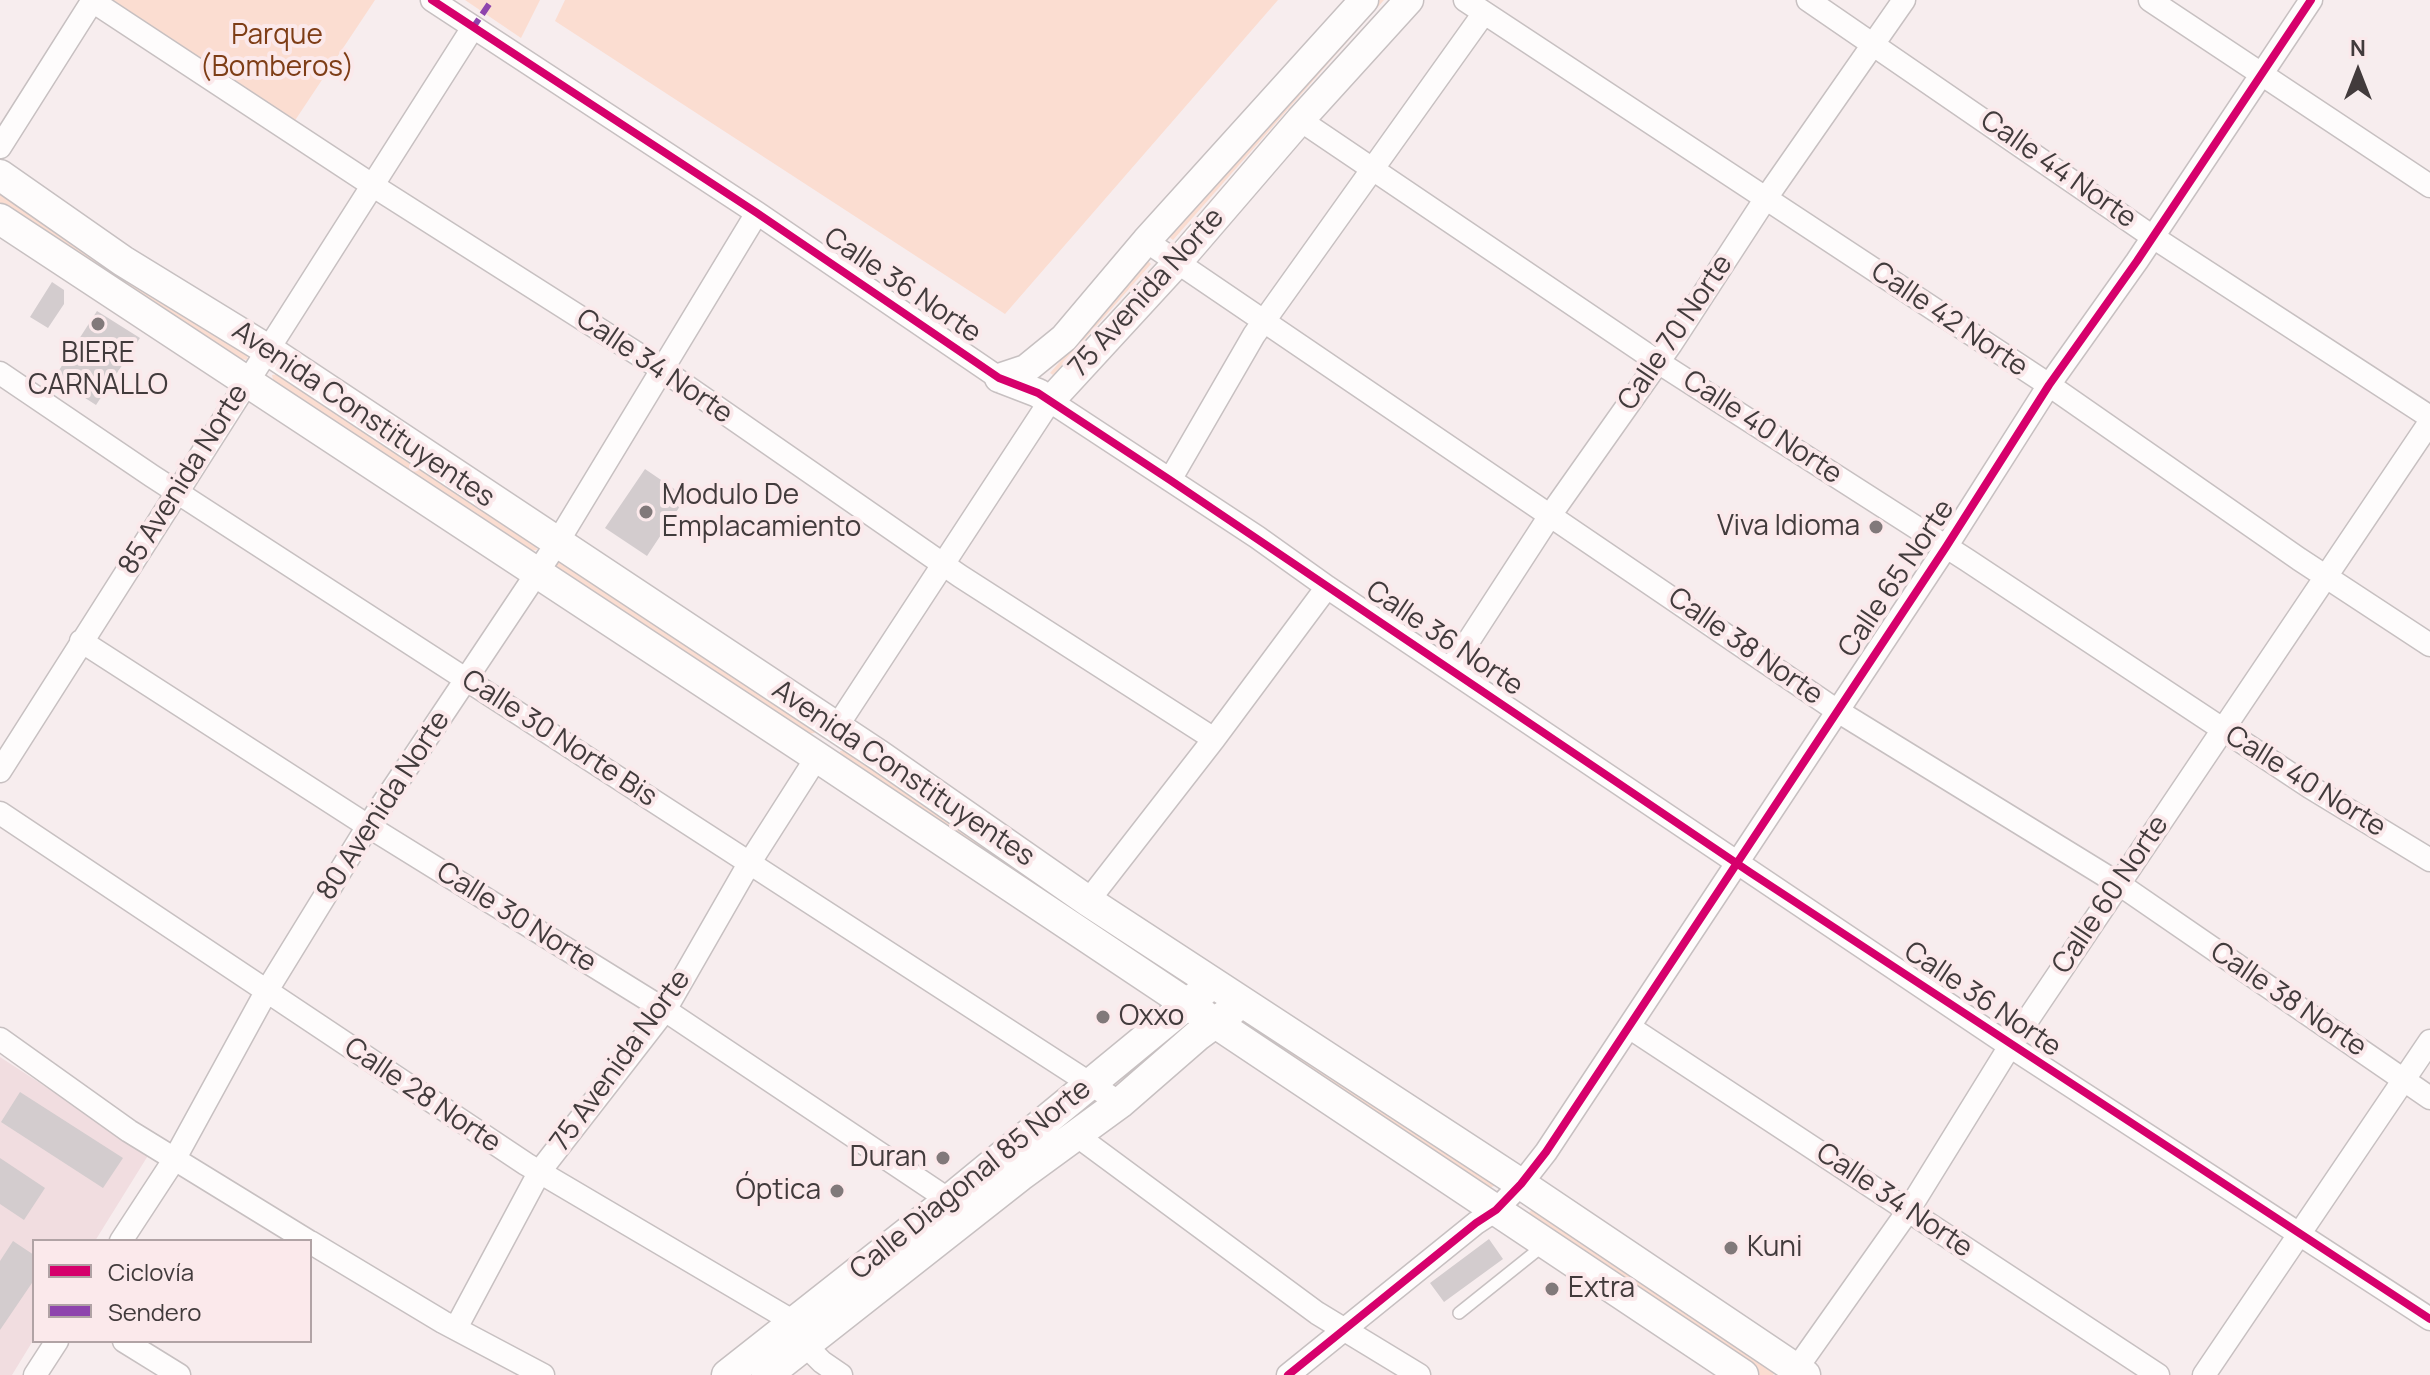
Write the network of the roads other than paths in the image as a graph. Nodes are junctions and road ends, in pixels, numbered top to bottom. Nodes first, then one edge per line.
1 (92, 0) edge
2 (432, 0) edge
3 (1364, 0) edge
4 (1409, 0) edge
5 (1808, 0) edge
6 (1904, 0) edge
7 (2150, 0) edge
8 (2311, 0) edge
9 (1475, 6) edge
10 (472, 29) junction
11 (1876, 44) junction
12 (2261, 76) junction
13 (1300, 120) junction
14 (0, 147) edge
15 (1373, 169) junction
16 (0, 175) edge
17 (372, 185) junction
18 (2430, 186) edge
19 (1766, 198) junction
20 (757, 213) junction
21 (0, 219) edge
22 (2153, 237) junction
23 (1146, 241) junction
24 (1177, 263) junction
25 (1265, 321) junction
26 (268, 350) junction
27 (1658, 362) junction
28 (663, 370) junction
29 (0, 373) edge
30 (999, 378) junction
31 (245, 382) junction
32 (2049, 385) junction
33 (1050, 401) junction
34 (2430, 419) edge
35 (1170, 480) junction
36 (179, 492) junction
37 (1551, 514) junction
38 (557, 543) junction
39 (1946, 547) junction
40 (942, 563) junction
41 (537, 573) junction
42 (2325, 576) junction
43 (1327, 587) junction
44 (81, 641) junction
45 (2430, 645) edge
46 (1451, 668) junction
47 (466, 679) junction
48 (1836, 710) junction
49 (836, 728) junction
50 (2222, 729) junction
51 (1214, 739) junction
52 (817, 757) junction
53 (0, 771) edge
54 (0, 813) edge
55 (368, 826) junction
56 (2430, 860) edge
57 (750, 862) junction
58 (1736, 863) junction
59 (2119, 884) junction
60 (1088, 901) junction
61 (1213, 983) junction
62 (266, 992) junction
63 (1243, 1002) junction
64 (1187, 1003) junction
65 (665, 1010) junction
66 (1216, 1023) junction
67 (1629, 1027) junction
68 (0, 1039) edge
69 (2430, 1041) edge
70 (2010, 1046) junction
71 (2405, 1080) junction
72 (1091, 1084) junction
73 (2430, 1098) edge
74 (1120, 1103) junction
75 (1076, 1135) junction
76 (174, 1160) junction
77 (540, 1171) junction
78 (1521, 1184) junction
79 (949, 1200) junction
80 (1496, 1210) junction
81 (1908, 1211) junction
82 (2300, 1236) junction
83 (122, 1239) edge
84 (304, 1239) edge
85 (312, 1244) edge
86 (1544, 1244) junction
87 (1459, 1313) dead end
88 (2430, 1319) edge
89 (456, 1328) junction
90 (1343, 1331) junction
91 (800, 1333) junction
92 (56, 1343) edge
93 (127, 1343) edge
94 (1798, 1373) edge
95 (35, 1375) edge
96 (179, 1375) edge
97 (543, 1375) edge
98 (727, 1375) edge
99 (767, 1375) edge
100 (841, 1375) edge
101 (1288, 1375) edge
102 (1419, 1375) edge
103 (1743, 1375) edge
104 (2158, 1375) edge
105 (2204, 1375) edge

1 - 14 street
1 - 17 street, Calle 34 Norte
2 - 10 street, Calle 36 Norte
3 - 23 street, 75 Avenida Norte
4 - 13 street, 75 Avenida Norte
5 - 11 street, Calle 44 Norte
6 - 11 street, Calle 70 Norte
7 - 12 street
8 - 12 street, Calle 65 Norte
9 - 15 street
9 - 19 street, Calle 42 Norte
10 - 17 street, 85 Avenida Norte
10 - 20 street, Calle 36 Norte
11 - 19 street, Calle 70 Norte
11 - 22 street, Calle 44 Norte
12 - 18 street
12 - 22 street, Calle 65 Norte
13 - 15 street, Calle 40 Norte
13 - 24 street, 75 Avenida Norte
15 - 25 street
15 - 27 street, Calle 40 Norte
16 - 26 main road, Avenida Constituyentes
17 - 26 street, 85 Avenida Norte
17 - 28 street, Calle 34 Norte
19 - 27 street, Calle 70 Norte
19 - 32 street, Calle 42 Norte
20 - 28 street, 80 Avenida Norte
20 - 30 street, Calle 36 Norte
21 - 31 main road, Avenida Constituyentes
22 - 32 street, Calle 65 Norte
22 - 34 street, Calle 44 Norte
23 - 24 street, Calle 38 Norte
23 - 30 street, 75 Avenida Norte
24 - 25 street, Calle 38 Norte
24 - 33 street, 75 Avenida Norte
25 - 35 street
25 - 37 street, Calle 38 Norte
26 - 31 street, 85 Avenida Norte
26 - 38 main road, Avenida Constituyentes
27 - 37 street, Calle 70 Norte
27 - 39 street, Calle 40 Norte
28 - 38 street, 80 Avenida Norte
28 - 40 street, Calle 34 Norte
29 - 36 street, Calle 30 Norte Bis
30 - 33 street, Calle 36 Norte
31 - 36 street, 85 Avenida Norte
31 - 41 main road, Avenida Constituyentes
32 - 39 street, Calle 65 Norte
32 - 42 street, Calle 42 Norte
33 - 35 street, Calle 36 Norte
33 - 40 street, 75 Avenida Norte
34 - 42 street, Calle 60 Norte
35 - 43 street, Calle 36 Norte
36 - 44 street, 85 Avenida Norte
36 - 47 street, Calle 30 Norte Bis
37 - 46 street, Calle 70 Norte
37 - 48 street, Calle 38 Norte
38 - 41 street, 80 Avenida Norte
38 - 49 main road, Avenida Constituyentes
39 - 48 street, Calle 65 Norte
39 - 50 street, Calle 40 Norte
40 - 49 street, 75 Avenida Norte
40 - 51 street, Calle 34 Norte
41 - 47 street, 80 Avenida Norte
41 - 52 main road, Avenida Constituyentes
42 - 45 street, Calle 42 Norte
42 - 50 street, Calle 60 Norte
43 - 46 street, Calle 36 Norte
43 - 51 street
44 - 53 street, 85 Avenida Norte
44 - 55 street, Calle 30 Norte
46 - 58 street, Calle 36 Norte
47 - 55 street, 80 Avenida Norte
47 - 57 street, Calle 30 Norte Bis
48 - 58 street, Calle 65 Norte
48 - 59 street, Calle 38 Norte
49 - 60 main road, Avenida Constituyentes
50 - 56 street, Calle 40 Norte
50 - 59 street, Calle 60 Norte
51 - 60 street
52 - 57 street, 75 Avenida Norte
52 - 64 main road, Avenida Constituyentes
54 - 62 street, Calle 28 Norte
55 - 62 street, 80 Avenida Norte
55 - 65 street, Calle 30 Norte
57 - 65 street, 75 Avenida Norte
57 - 72 street, Calle 30 Norte Bis
58 - 67 street, Calle 65 Norte
58 - 70 street, Calle 36 Norte
59 - 70 street, Calle 60 Norte
59 - 71 street, Calle 38 Norte
60 - 61 main road, Avenida Constituyentes
61 - 63 main road, Avenida Constituyentes
61 - 64 main road, Calle Diagonal 85 Norte
62 - 76 street, 80 Avenida Norte
62 - 77 street, Calle 28 Norte
63 - 66 main road, Calle Diagonal 85 Norte
63 - 78 main road, Avenida Constituyentes
64 - 66 main road, Avenida Constituyentes
64 - 72 main road, Calle Diagonal 85 Norte
65 - 77 street, 75 Avenida Norte
65 - 79 street, Calle 30 Norte
66 - 74 main road, Calle Diagonal 85 Norte
66 - 80 main road, Avenida Constituyentes
67 - 78 street, Calle 65 Norte
67 - 81 street, Calle 34 Norte
68 - 76 street
69 - 71 street
70 - 81 street, Calle 60 Norte
70 - 82 street, Calle 36 Norte
71 - 73 street, Calle 38 Norte
71 - 82 street
72 - 74 street, Calle 30 Norte Bis
72 - 79 main road, Calle Diagonal 85 Norte
74 - 75 main road, Calle Diagonal 85 Norte
75 - 90 street
75 - 91 main road, Calle Diagonal 85 Norte
76 - 83 street, 80 Avenida Norte
76 - 84 street
77 - 89 street, 75 Avenida Norte
77 - 91 street, Calle 28 Norte
78 - 80 street, Calle 65 Norte
78 - 94 main road, Avenida Constituyentes
79 - 91 main road, Calle Diagonal 85 Norte
80 - 86 main road, Avenida Constituyentes
80 - 90 street, Calle 65 Norte
81 - 94 street, Calle 60 Norte
81 - 104 street, Calle 34 Norte
82 - 88 street, Calle 36 Norte
82 - 105 street
85 - 89 street
86 - 87 lane
86 - 103 main road, Avenida Constituyentes
89 - 97 street
90 - 101 street, Calle 65 Norte
90 - 102 street
91 - 98 main road, Calle Diagonal 85 Norte
91 - 99 main road, Calle Diagonal 85 Norte
91 - 100 street, Calle 28 Norte
92 - 95 street
93 - 96 street

